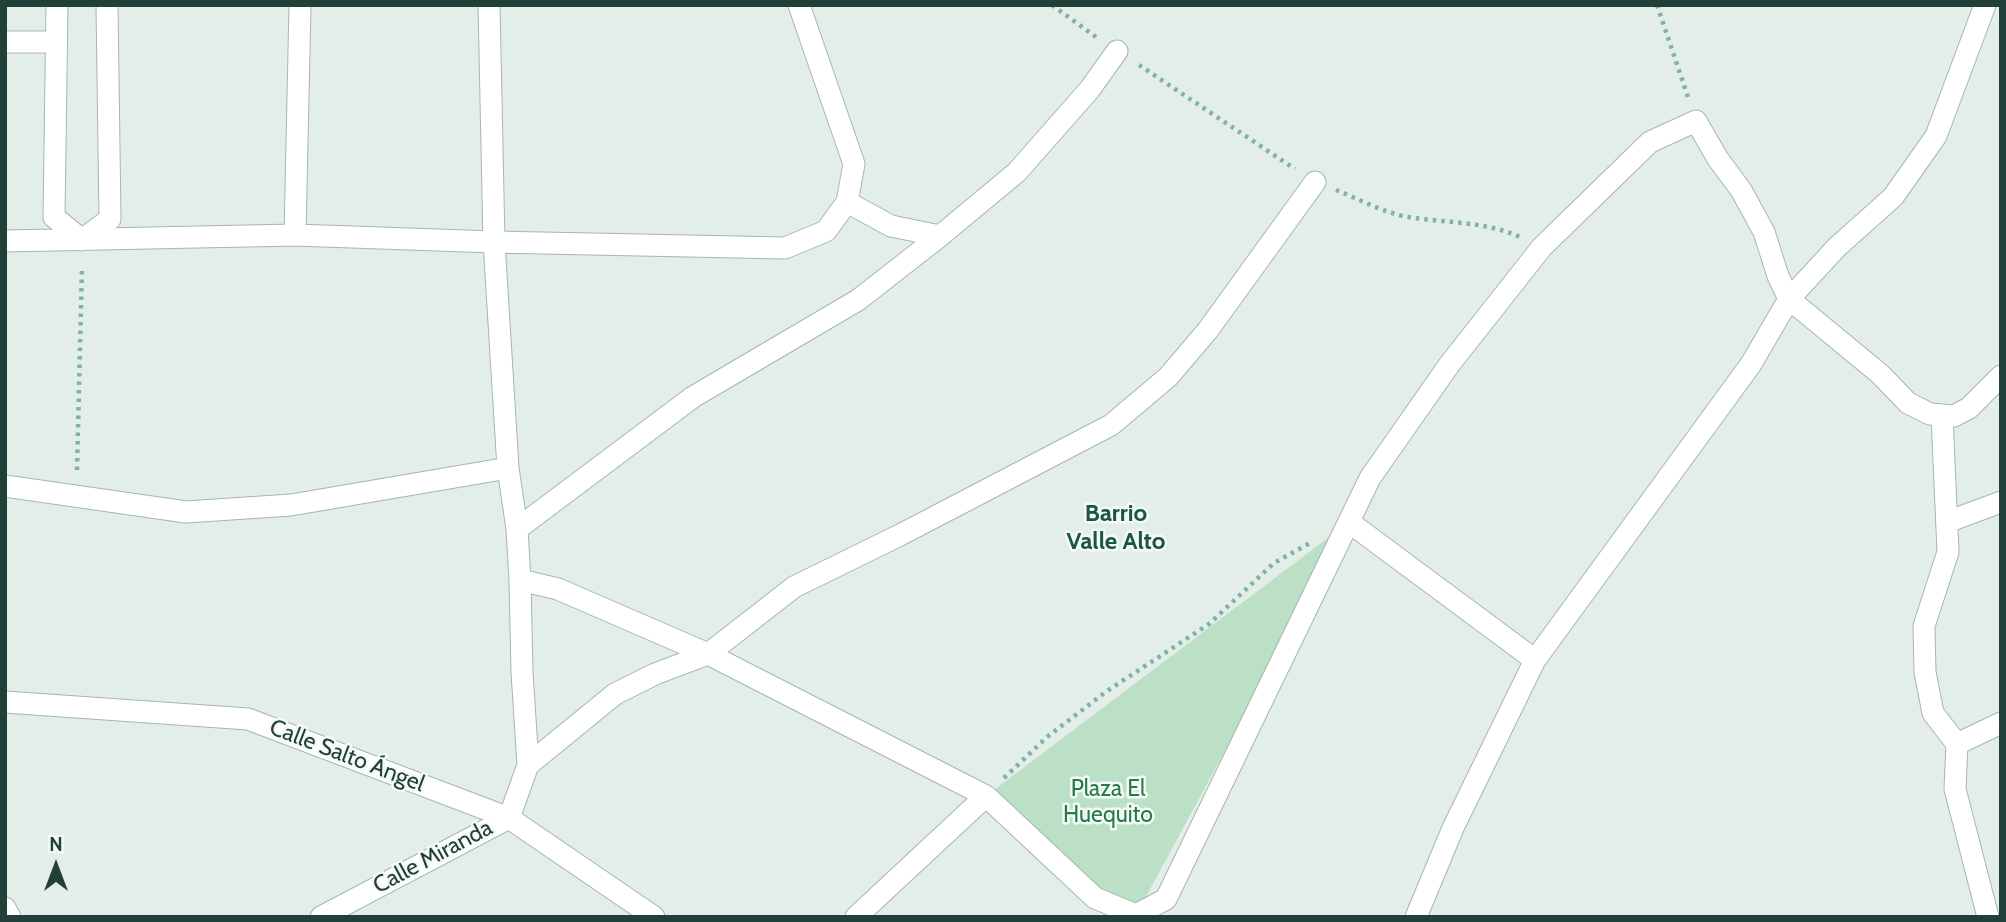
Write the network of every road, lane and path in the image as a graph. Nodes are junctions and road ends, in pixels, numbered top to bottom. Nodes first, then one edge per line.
1 (57, 5) edge
2 (107, 5) edge
3 (300, 5) edge
4 (489, 5) edge
5 (799, 5) edge
6 (1052, 5) edge
7 (1657, 5) edge
8 (1985, 5) edge
9 (5, 42) edge
10 (55, 42) junction
11 (1117, 51) junction
12 (1696, 121) junction
13 (1315, 182) junction
14 (847, 202) junction
15 (295, 235) junction
16 (940, 236) junction
17 (82, 240) junction
18 (5, 241) edge
19 (494, 242) junction
20 (1542, 247) junction
21 (1789, 299) junction
22 (2001, 376) edge
23 (1942, 416) junction
24 (508, 468) junction
25 (5, 486) edge
26 (76, 497) junction
27 (2001, 502) edge
28 (1349, 522) junction
29 (1947, 522) junction
30 (517, 529) junction
31 (520, 580) junction
32 (708, 654) junction
33 (1535, 660) junction
34 (5, 702) edge
35 (2001, 723) edge
36 (1957, 744) junction
37 (528, 765) junction
38 (986, 796) junction
39 (509, 818) junction
40 (5, 908) edge
41 (10, 917) edge
42 (321, 917) edge
43 (654, 917) edge
44 (856, 917) edge
45 (1416, 917) edge
46 (1988, 917) edge

1 - 10 street
2 - 17 street
3 - 15 street
4 - 19 street
5 - 14 street
6 - 11 path
7 - 12 path
8 - 21 street
9 - 10 street
10 - 17 street
11 - 13 path
11 - 16 street
12 - 20 street
12 - 21 street
13 - 20 path
13 - 32 street
14 - 16 street
14 - 19 street
15 - 17 street
15 - 19 street
16 - 30 street
17 - 18 street
17 - 26 path
19 - 24 street
20 - 28 street
21 - 23 street
21 - 33 street
22 - 23 street
23 - 29 street
24 - 26 street
24 - 30 street
25 - 26 street
27 - 29 street
28 - 33 street
28 - 38 path
28 - 38 street
29 - 36 street
30 - 31 street
31 - 32 street
31 - 37 street
32 - 37 street
32 - 38 street
33 - 45 street
34 - 39 street, Calle Salto Ángel
35 - 36 street
36 - 46 street
37 - 39 street
38 - 44 street
39 - 42 street, Calle Miranda
39 - 43 street, Calle Salto Ángel
40 - 41 street

